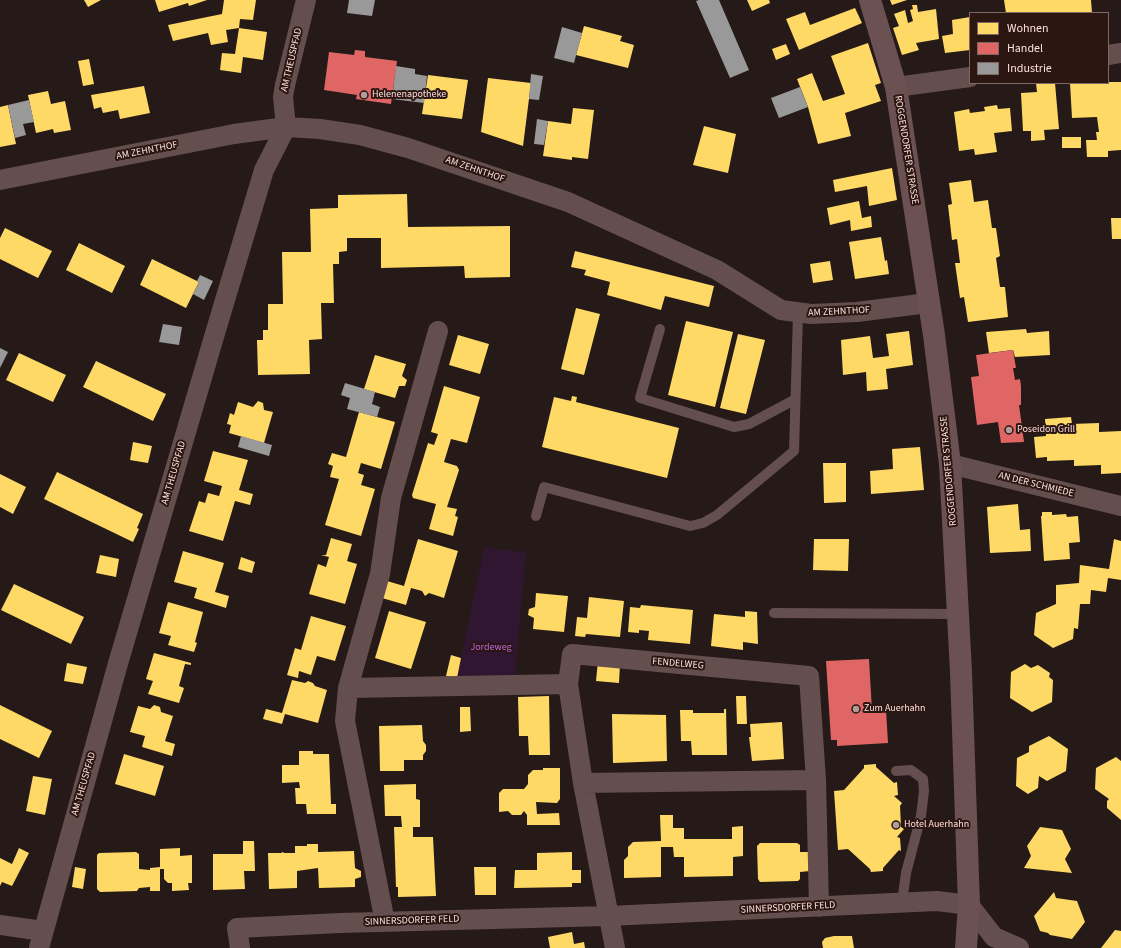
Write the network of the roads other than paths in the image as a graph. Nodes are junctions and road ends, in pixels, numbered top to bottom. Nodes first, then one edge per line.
1 (306, 0) edge
2 (870, 0) edge
3 (1121, 53) edge
4 (1109, 55) edge
5 (969, 77) edge
6 (896, 87) junction
7 (286, 127) junction
8 (0, 180) edge
9 (928, 303) junction
10 (798, 314) junction
11 (660, 329) dead end
12 (438, 331) dead end
13 (794, 400) junction
14 (950, 464) junction
15 (1121, 506) edge
16 (536, 516) dead end
17 (774, 613) dead end
18 (959, 614) junction
19 (568, 684) junction
20 (348, 688) junction
21 (896, 771) dead end
22 (816, 780) junction
23 (583, 783) junction
24 (902, 903) junction
25 (969, 905) junction
26 (819, 907) junction
27 (608, 916) junction
28 (385, 922) junction
29 (0, 925) edge
30 (41, 939) edge
31 (240, 948) edge
32 (615, 948) edge
33 (966, 948) edge
34 (1019, 948) edge

1 - 7 street, AM THEUSPFAD
2 - 6 main road, ROGGENDORFER STRASSE
3 - 4 street
5 - 6 street
6 - 9 main road, ROGGENDORFER STRASSE
7 - 8 street, AM ZEHNTHOF
7 - 10 street, AM ZEHNTHOF
7 - 30 street, AM THEUSPFAD
9 - 10 street, AM ZEHNTHOF
9 - 14 main road, ROGGENDORFER STRASSE
10 - 13 lane
11 - 13 lane
12 - 20 street
13 - 16 lane
14 - 15 street, AN DER SCHMIEDE
14 - 18 main road, ROGGENDORFER STRASSE
17 - 18 lane
18 - 25 main road, ROGGENDORFER STRASSE
19 - 20 street
19 - 22 street, FENDELWEG
19 - 23 street, FENDELWEG
20 - 28 street
21 - 24 lane
22 - 23 street
22 - 26 street, FENDELWEG
23 - 27 street, FENDELWEG
24 - 25 street, SINNERSDORFER FELD
24 - 26 street, SINNERSDORFER FELD
25 - 33 main road, ROGGENDORFER STRASSE
25 - 34 street
26 - 27 street, SINNERSDORFER FELD
27 - 28 street, SINNERSDORFER FELD
27 - 32 street
28 - 31 street, SINNERSDORFER FELD
29 - 30 street

